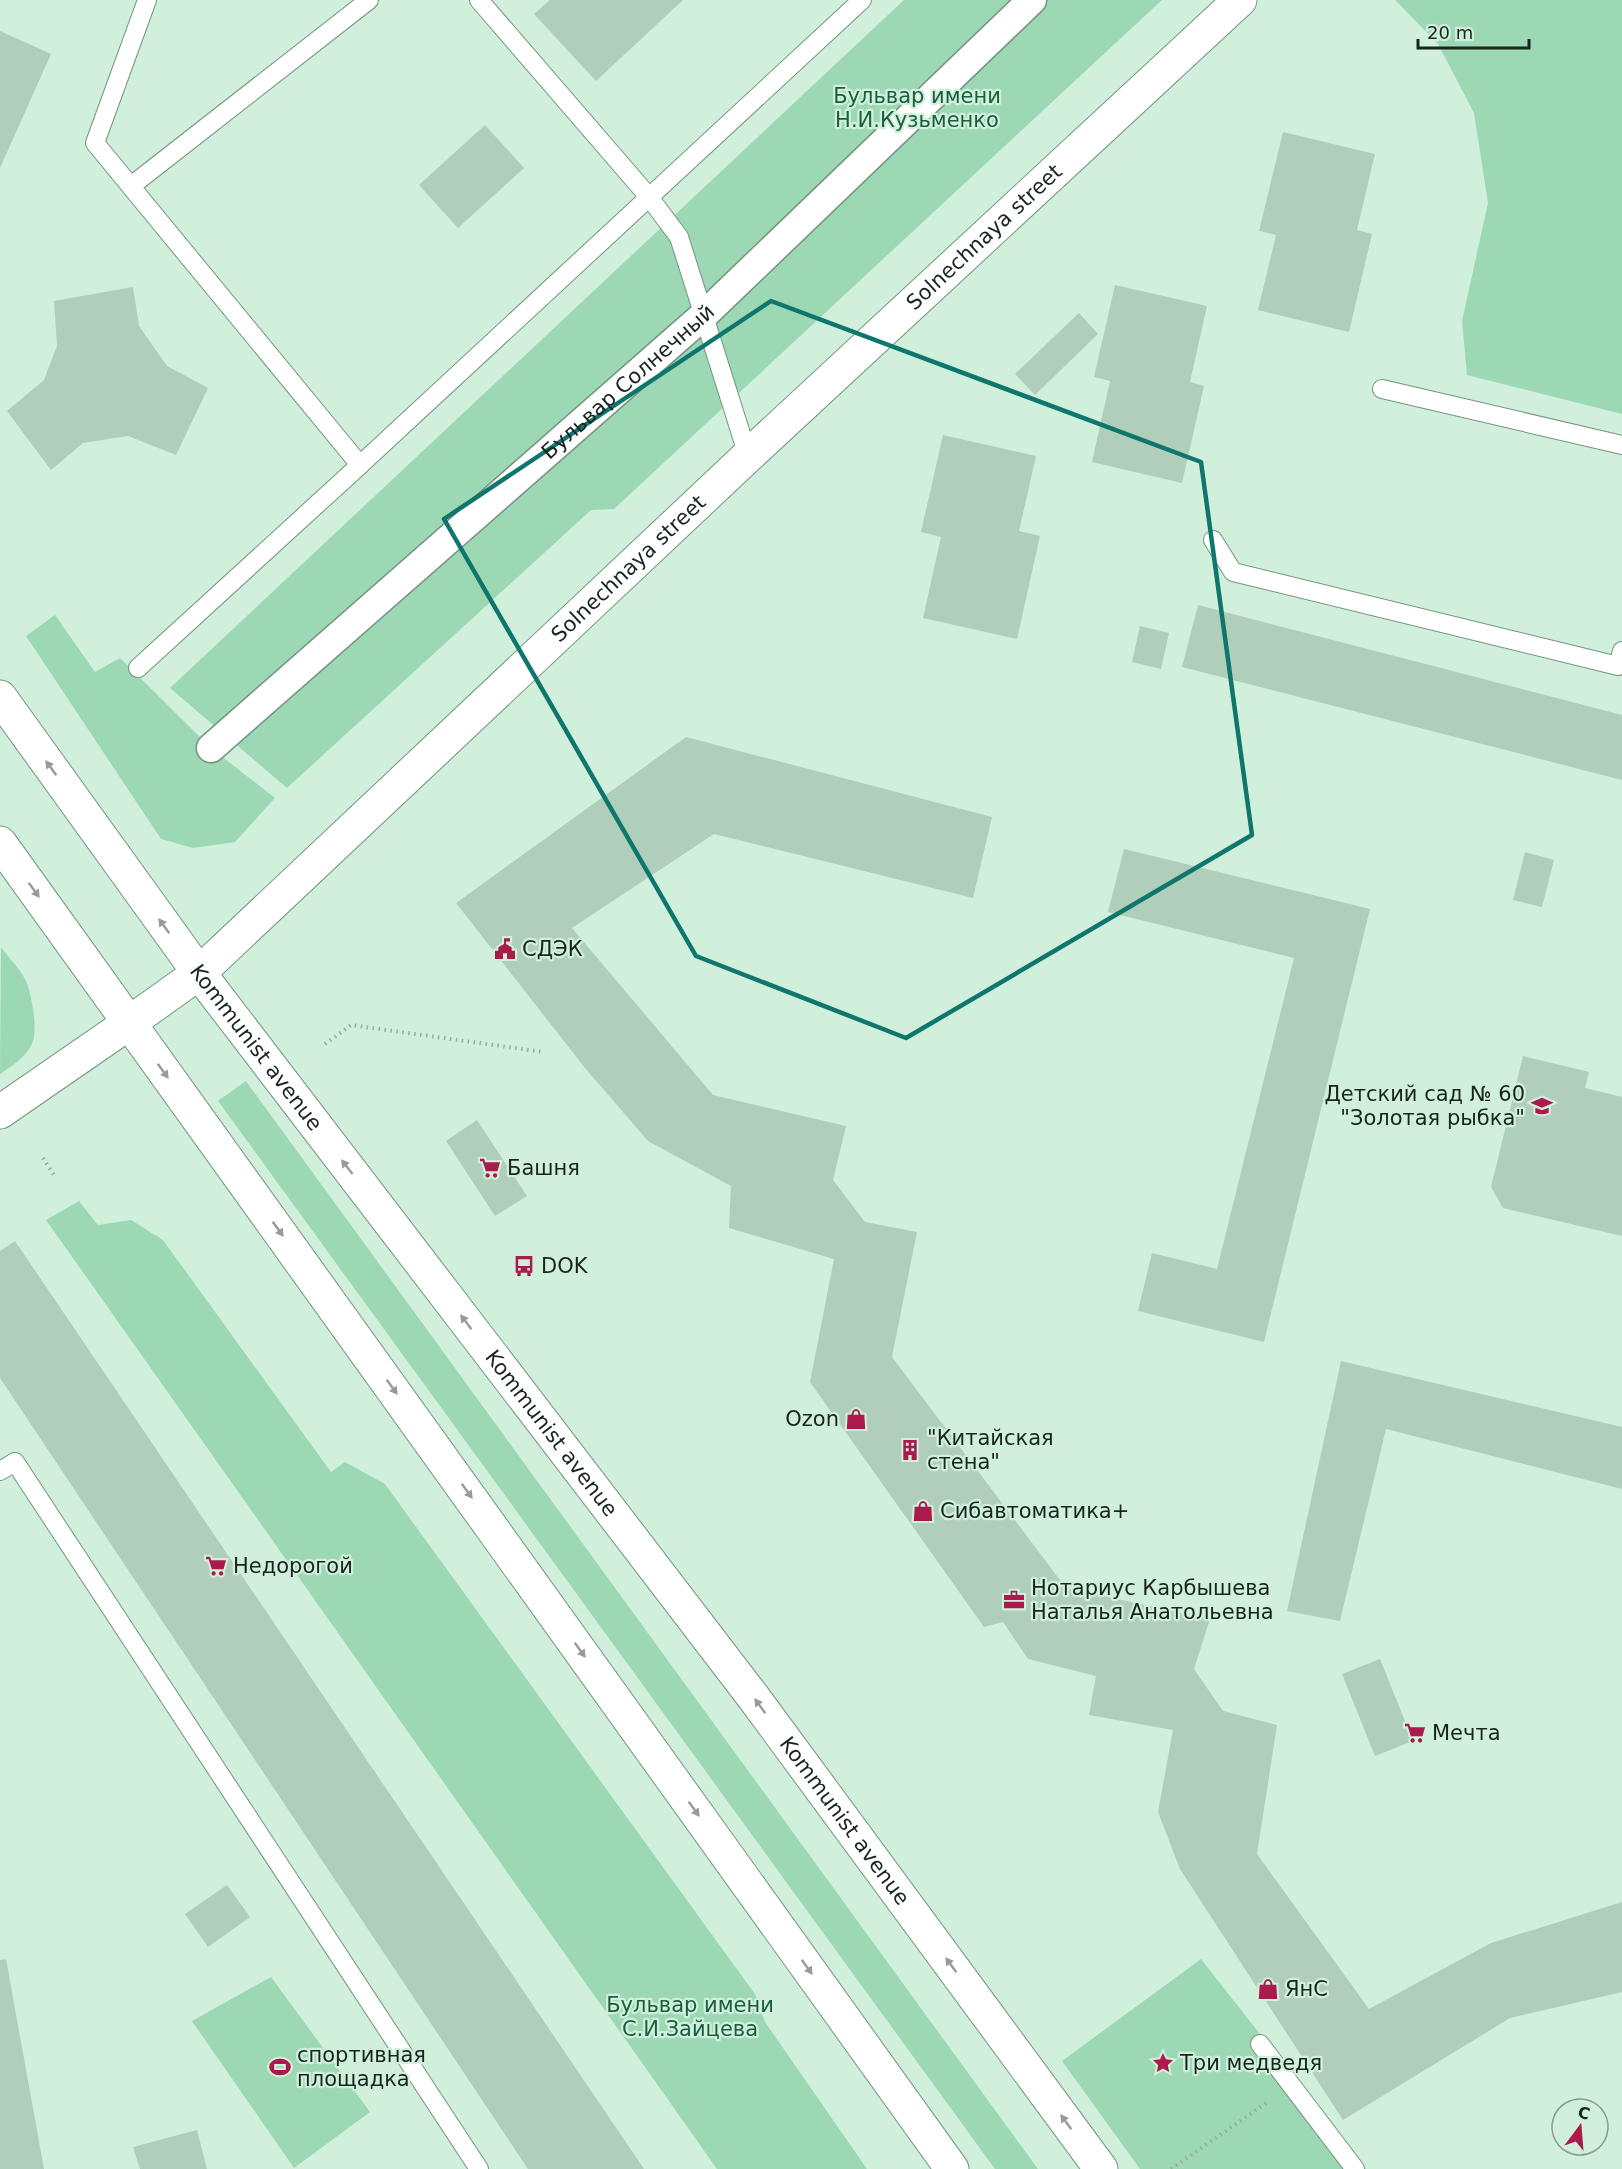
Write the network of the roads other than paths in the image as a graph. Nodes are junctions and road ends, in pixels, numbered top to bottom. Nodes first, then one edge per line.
1 (147, 0) edge
2 (369, 0) edge
3 (478, 0) edge
4 (862, 0) edge
5 (1032, 0) edge
6 (1240, 0) edge
7 (131, 186) junction
8 (649, 197) junction
9 (704, 315) junction
10 (1382, 389) dead end
11 (1622, 446) edge
12 (748, 456) junction
13 (360, 465) junction
14 (1213, 540) dead end
15 (1622, 651) edge
16 (138, 668) dead end
17 (0, 697) edge
18 (211, 748) dead end
19 (0, 843) edge
20 (199, 973) junction
21 (129, 1023) junction
22 (0, 1112) edge
23 (0, 1471) edge
24 (1260, 2044) dead end
25 (479, 2169) edge
26 (952, 2169) edge
27 (1101, 2169) edge
28 (1355, 2169) edge

1 - 7 lane
2 - 7 lane
3 - 8 lane
4 - 8 lane
5 - 9 street, Бульвар Солнечный
6 - 12 main road, Solnechnaya street
7 - 13 lane
8 - 9 lane
8 - 13 lane
9 - 12 lane
9 - 18 street, Бульвар Солнечный
10 - 11 lane
12 - 20 main road, Solnechnaya street
13 - 16 lane
14 - 15 lane
20 -> 17 main road, Kommunist avenue
19 -> 21 main road
20 - 21 main road, Solnechnaya street
27 -> 20 main road, Kommunist avenue
21 - 22 main road, Solnechnaya street
21 -> 26 main road
23 - 25 lane
24 - 28 lane

